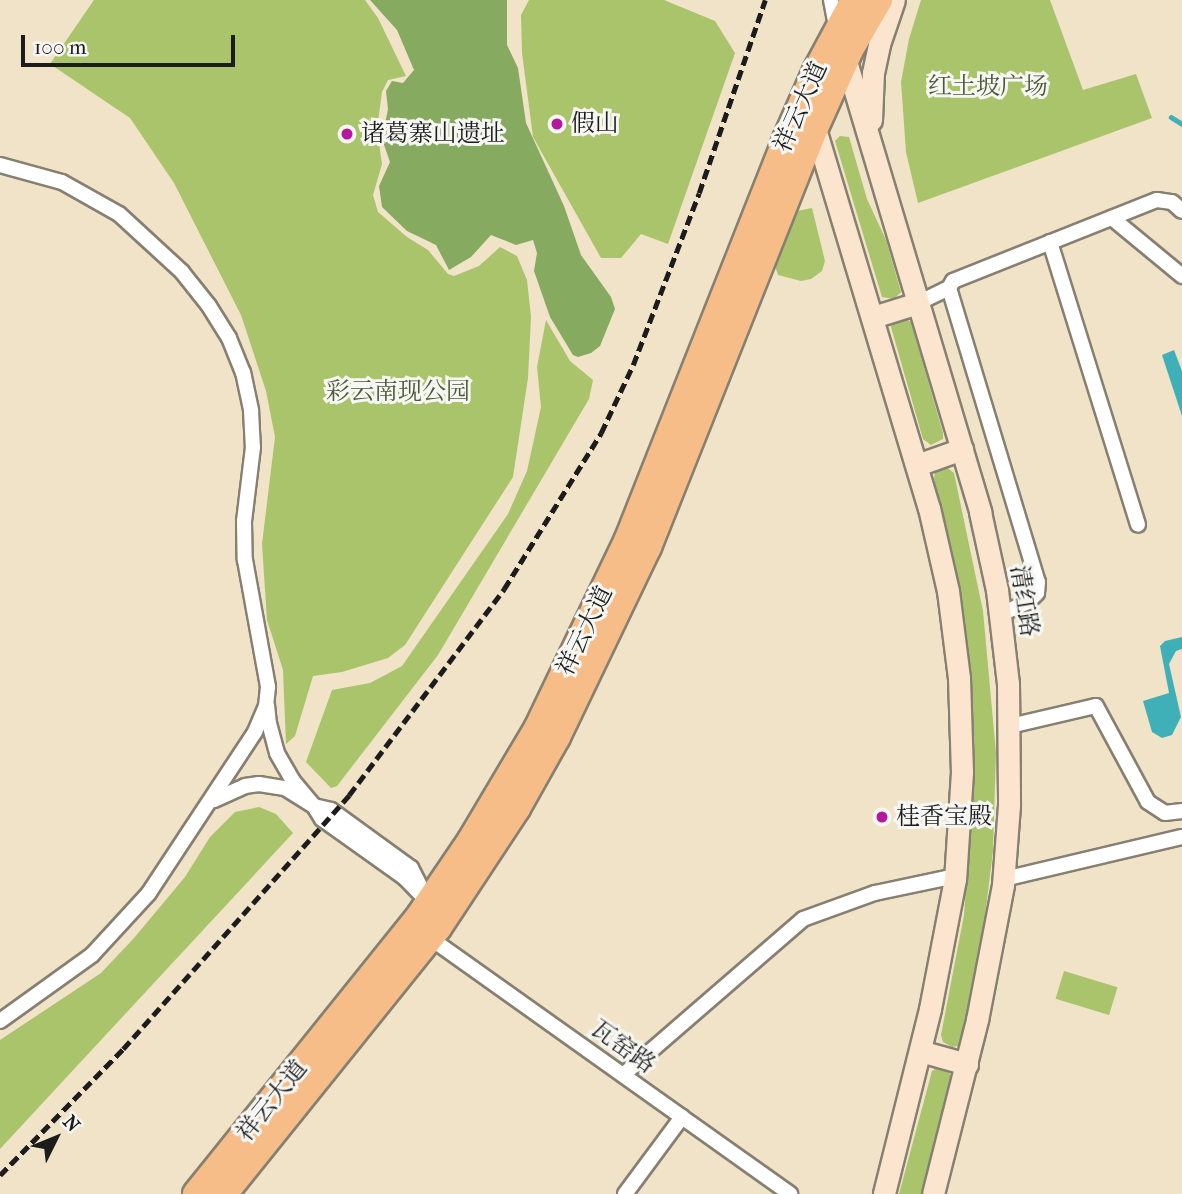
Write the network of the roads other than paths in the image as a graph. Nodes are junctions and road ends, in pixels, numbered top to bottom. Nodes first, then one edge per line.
1 (831, 0) edge
2 (854, 0) edge
3 (879, 0) edge
4 (894, 0) edge
5 (837, 30) junction
6 (846, 59) junction
7 (805, 96) junction
8 (815, 128) junction
9 (874, 154) junction
10 (0, 165) edge
11 (1182, 211) edge
12 (1112, 218) junction
13 (1050, 242) junction
14 (1182, 276) edge
15 (949, 288) junction
16 (918, 303) junction
17 (873, 317) junction
18 (962, 449) junction
19 (917, 465) junction
20 (1138, 525) dead end
21 (1000, 614) junction
22 (268, 698) junction
23 (1010, 726) junction
24 (210, 803) junction
25 (314, 806) junction
26 (1182, 811) edge
27 (1182, 837) edge
28 (956, 876) junction
29 (1004, 879) junction
30 (429, 903) junction
31 (430, 937) junction
32 (0, 1021) edge
33 (920, 1051) junction
34 (967, 1064) junction
35 (623, 1075) junction
36 (682, 1117) junction
37 (196, 1194) edge
38 (224, 1194) edge
39 (625, 1194) edge
40 (790, 1194) edge
41 (884, 1194) edge
42 (933, 1194) edge

1 - 5 street
2 - 5 highway, 祥云大道
3 - 6 highway, 祥云大道
4 - 9 main road
5 - 6 main road, 清红路
5 - 7 highway, 祥云大道
6 - 8 highway, 祥云大道
6 - 9 main road, 清红路
7 - 8 main road
7 - 30 highway, 祥云大道
8 - 17 main road
8 - 31 highway, 祥云大道
9 - 16 main road, 清红路
10 - 22 street
11 - 12 street
12 - 13 street
12 - 14 street
13 - 15 street
13 - 20 street
15 - 16 street
15 - 21 street
16 - 17 main road
16 - 18 main road, 清红路
17 - 19 main road
18 - 19 main road
18 - 21 main road, 清红路
19 - 28 main road
21 - 23 main road, 清红路
22 - 24 street
22 - 25 street
23 - 26 street
23 - 29 main road, 清红路
24 - 25 street
24 - 32 street
25 - 30 street
27 - 29 street
28 - 33 main road
28 - 35 street
29 - 34 main road, 清红路
30 - 31 highway
30 - 37 highway, 祥云大道
31 - 35 street, 瓦窑路
31 - 38 highway, 祥云大道
33 - 34 main road
33 - 41 main road
34 - 42 main road, 清红路
35 - 36 street, 瓦窑路
36 - 39 street
36 - 40 street, 瓦窑路

